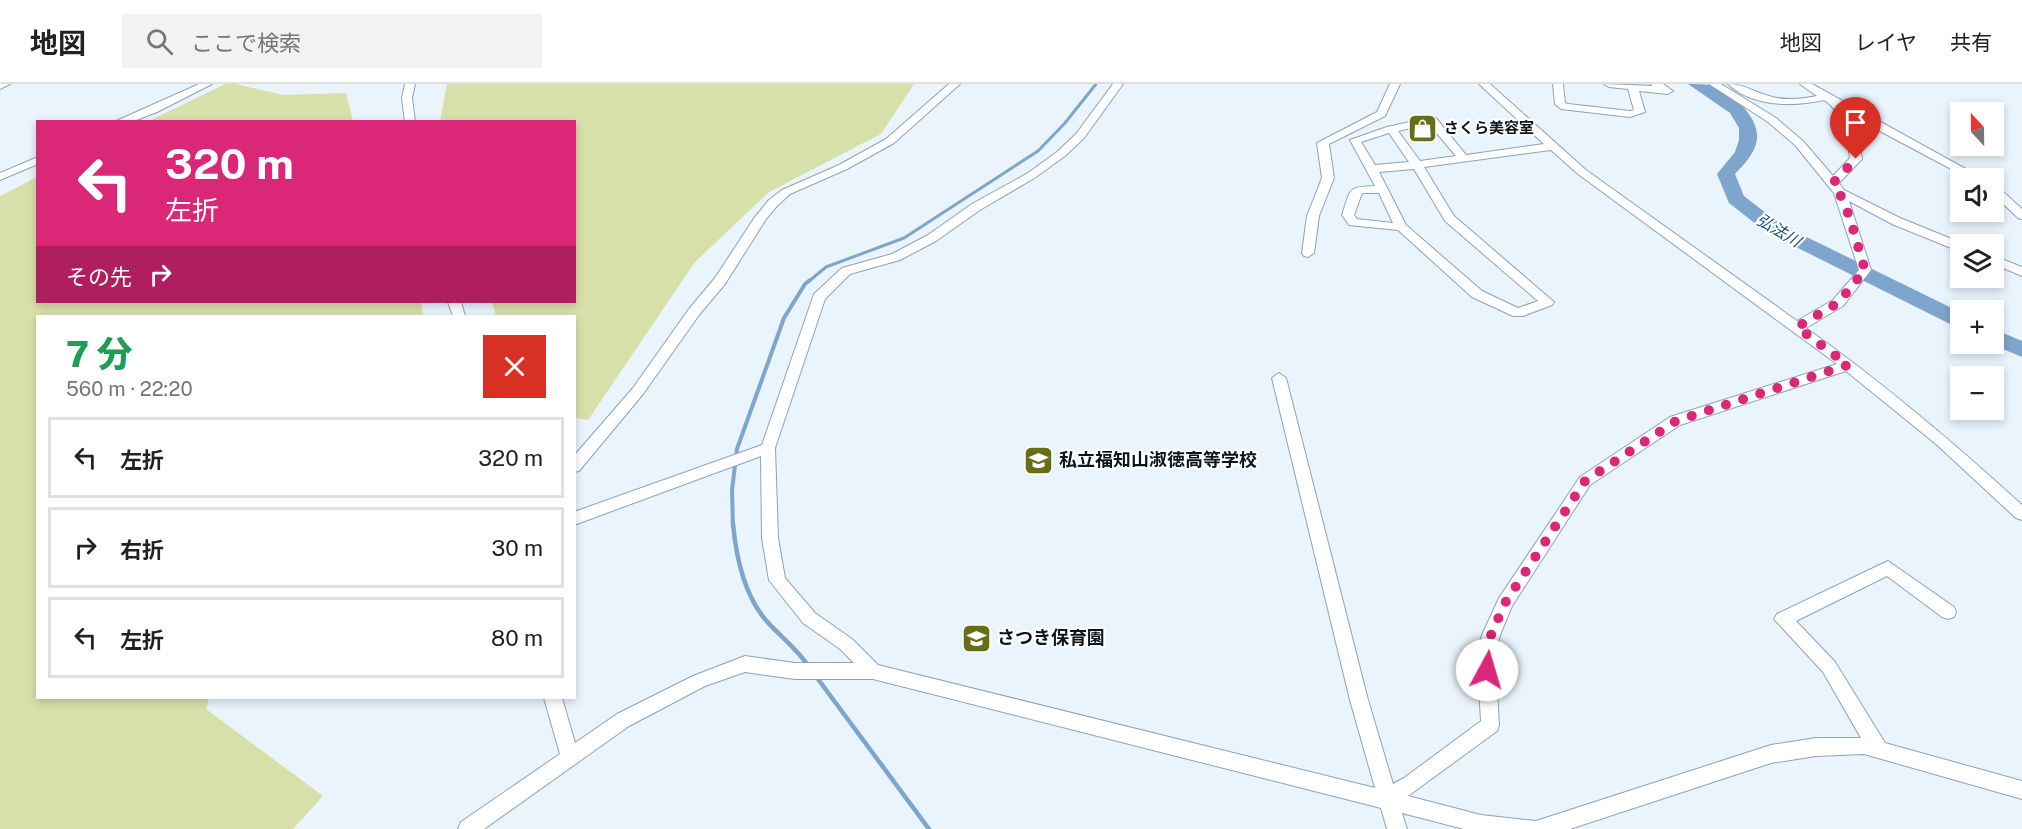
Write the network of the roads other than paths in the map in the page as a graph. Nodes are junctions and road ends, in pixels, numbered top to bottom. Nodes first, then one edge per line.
1 (5, 84) edge
2 (207, 84) edge
3 (410, 84) edge
4 (955, 84) edge
5 (1118, 84) edge
6 (1395, 84) edge
7 (1484, 84) edge
8 (1558, 84) edge
9 (1609, 84) edge
10 (1656, 84) edge
11 (1714, 84) edge
12 (1733, 84) edge
13 (1805, 84) edge
14 (0, 86) edge
15 (1633, 88) junction
16 (1826, 97) junction
17 (1837, 104) junction
18 (125, 120) edge
19 (410, 120) edge
20 (1391, 129) junction
21 (1553, 146) junction
22 (1463, 158) junction
23 (36, 161) edge
24 (1417, 165) junction
25 (1957, 168) edge
26 (1372, 169) junction
27 (0, 177) edge
28 (1836, 188) junction
29 (1383, 189) junction
30 (2004, 194) edge
31 (2004, 198) edge
32 (2022, 198) edge
33 (2022, 215) edge
34 (1401, 227) junction
35 (1950, 243) edge
36 (1308, 254) dead end
37 (2004, 264) edge
38 (2022, 272) edge
39 (1797, 327) junction
40 (1848, 365) junction
41 (1279, 378) dead end
42 (768, 448) junction
43 (576, 465) edge
44 (2022, 514) edge
45 (576, 518) edge
46 (1948, 612) dead end
47 (873, 671) junction
48 (553, 699) edge
49 (1879, 750) junction
50 (570, 758) junction
51 (2022, 790) edge
52 (1387, 799) junction
53 (468, 829) edge
54 (1397, 829) edge
55 (1532, 829) edge
56 (1541, 829) edge

1 - 14 street
2 - 18 street
3 - 19 street
4 - 43 street
5 - 42 street
6 - 36 street
7 - 21 street
8 - 15 street
9 - 15 street
10 - 15 street
11 - 28 street
12 - 16 street
13 - 16 street
16 - 17 street
17 - 25 street
17 - 28 street
20 - 22 street
20 - 24 street
20 - 26 street
21 - 22 street
21 - 39 street
22 - 24 street
23 - 27 street
24 - 26 street
24 - 34 street
26 - 29 street
28 - 35 street
28 - 39 street
29 - 34 street
29 - 34 street
30 - 32 street
31 - 33 street
37 - 38 street
39 - 40 street
40 - 44 street
40 - 52 street
41 - 52 street
42 - 45 street
42 - 47 street
46 - 49 street
47 - 50 street
47 - 52 street
48 - 50 street
49 - 51 street
49 - 56 street
50 - 53 street
52 - 54 street
52 - 55 street

